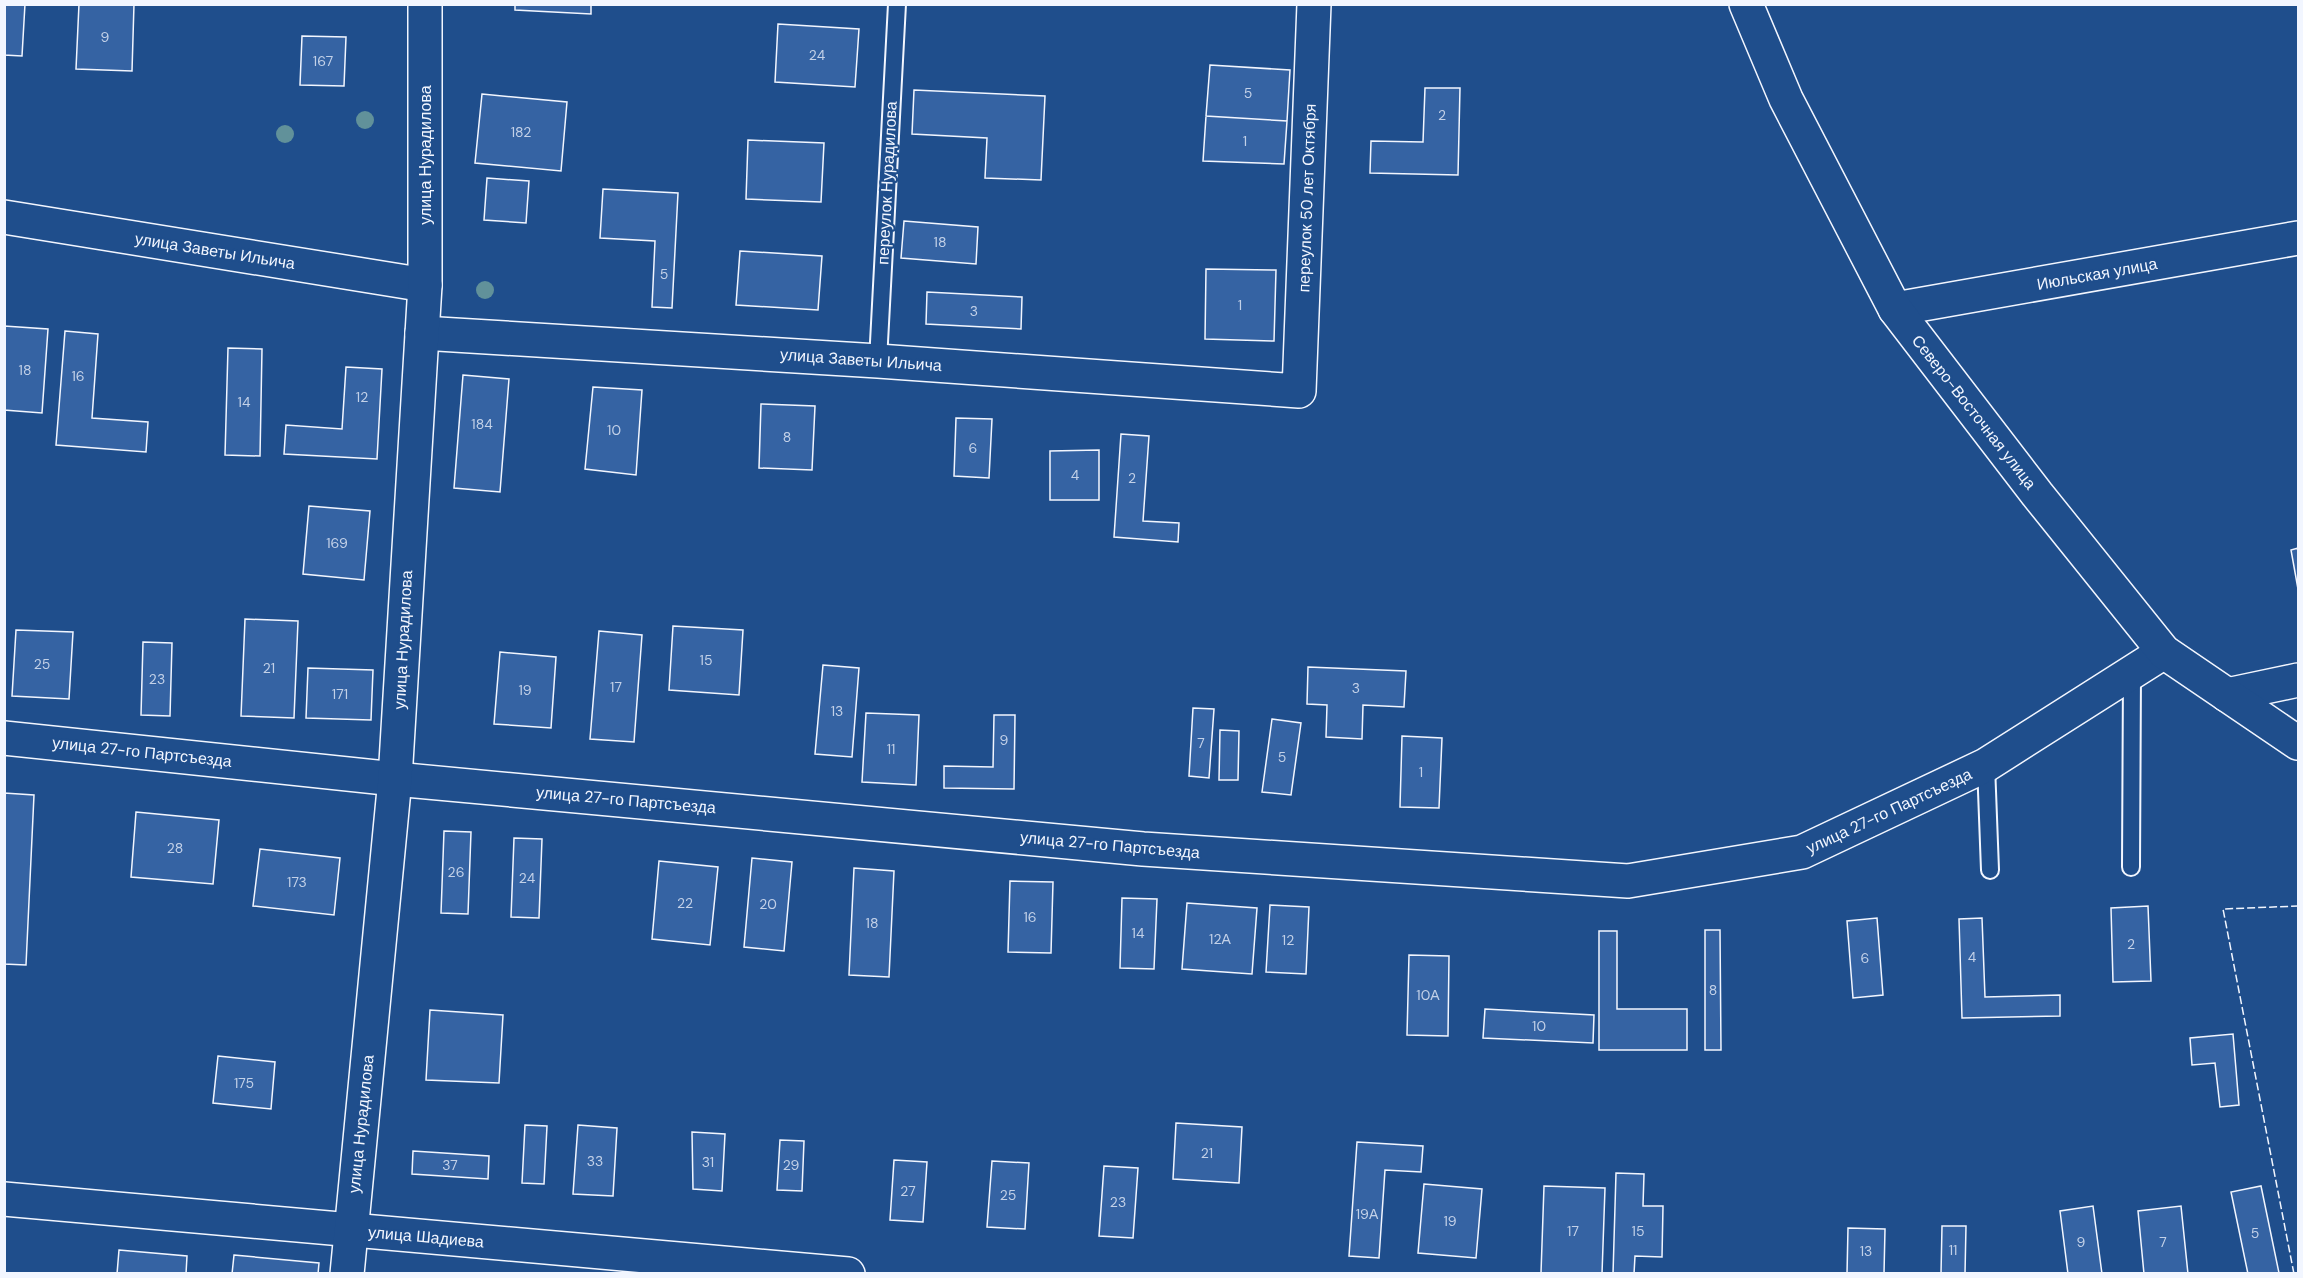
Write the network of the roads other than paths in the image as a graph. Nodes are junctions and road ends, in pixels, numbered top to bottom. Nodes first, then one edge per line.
1 (425, 4) edge
2 (897, 4) edge
3 (1314, 4) edge
4 (1746, 4) edge
5 (4, 217) edge
6 (2298, 238) edge
7 (425, 285) junction
8 (1895, 309) junction
9 (422, 333) junction
10 (878, 361) junction
11 (1299, 391) joint
12 (2164, 652) junction
13 (2132, 672) junction
14 (2298, 680) edge
15 (2227, 695) junction
16 (4, 738) edge
17 (2298, 743) edge
18 (1986, 765) junction
19 (395, 778) junction
20 (2131, 867) dead end
21 (1990, 870) dead end
22 (4, 1199) edge
23 (351, 1230) junction
24 (347, 1274) edge
25 (848, 1274) edge

1 - 7 street, улица Нурадилова
2 - 10 lane, переулок Нурадилова
3 - 11 street, переулок 50 лет Октября
4 - 8 street, Северо-Восточная улица
5 - 7 street, улица Заветы Ильича
6 - 8 street, Июльская улица
7 - 9 street, улица Нурадилова
8 - 12 street, Северо-Восточная улица
9 - 10 street, улица Заветы Ильича
9 - 19 street, улица Нурадилова
10 - 11 street, улица Заветы Ильича
12 - 13 street, улица 27-го Партсъезда
12 - 15 street, Северо-Восточная улица
13 - 18 street, улица 27-го Партсъезда
13 - 20 lane
14 - 15 street
15 - 17 street, Северо-Восточная улица
16 - 19 street, улица 27-го Партсъезда
18 - 19 street, улица 27-го Партсъезда
18 - 21 lane
19 - 23 street, улица Нурадилова
22 - 23 street, улица Шадиева
23 - 24 street, улица Нурадилова
23 - 25 street, улица Шадиева

